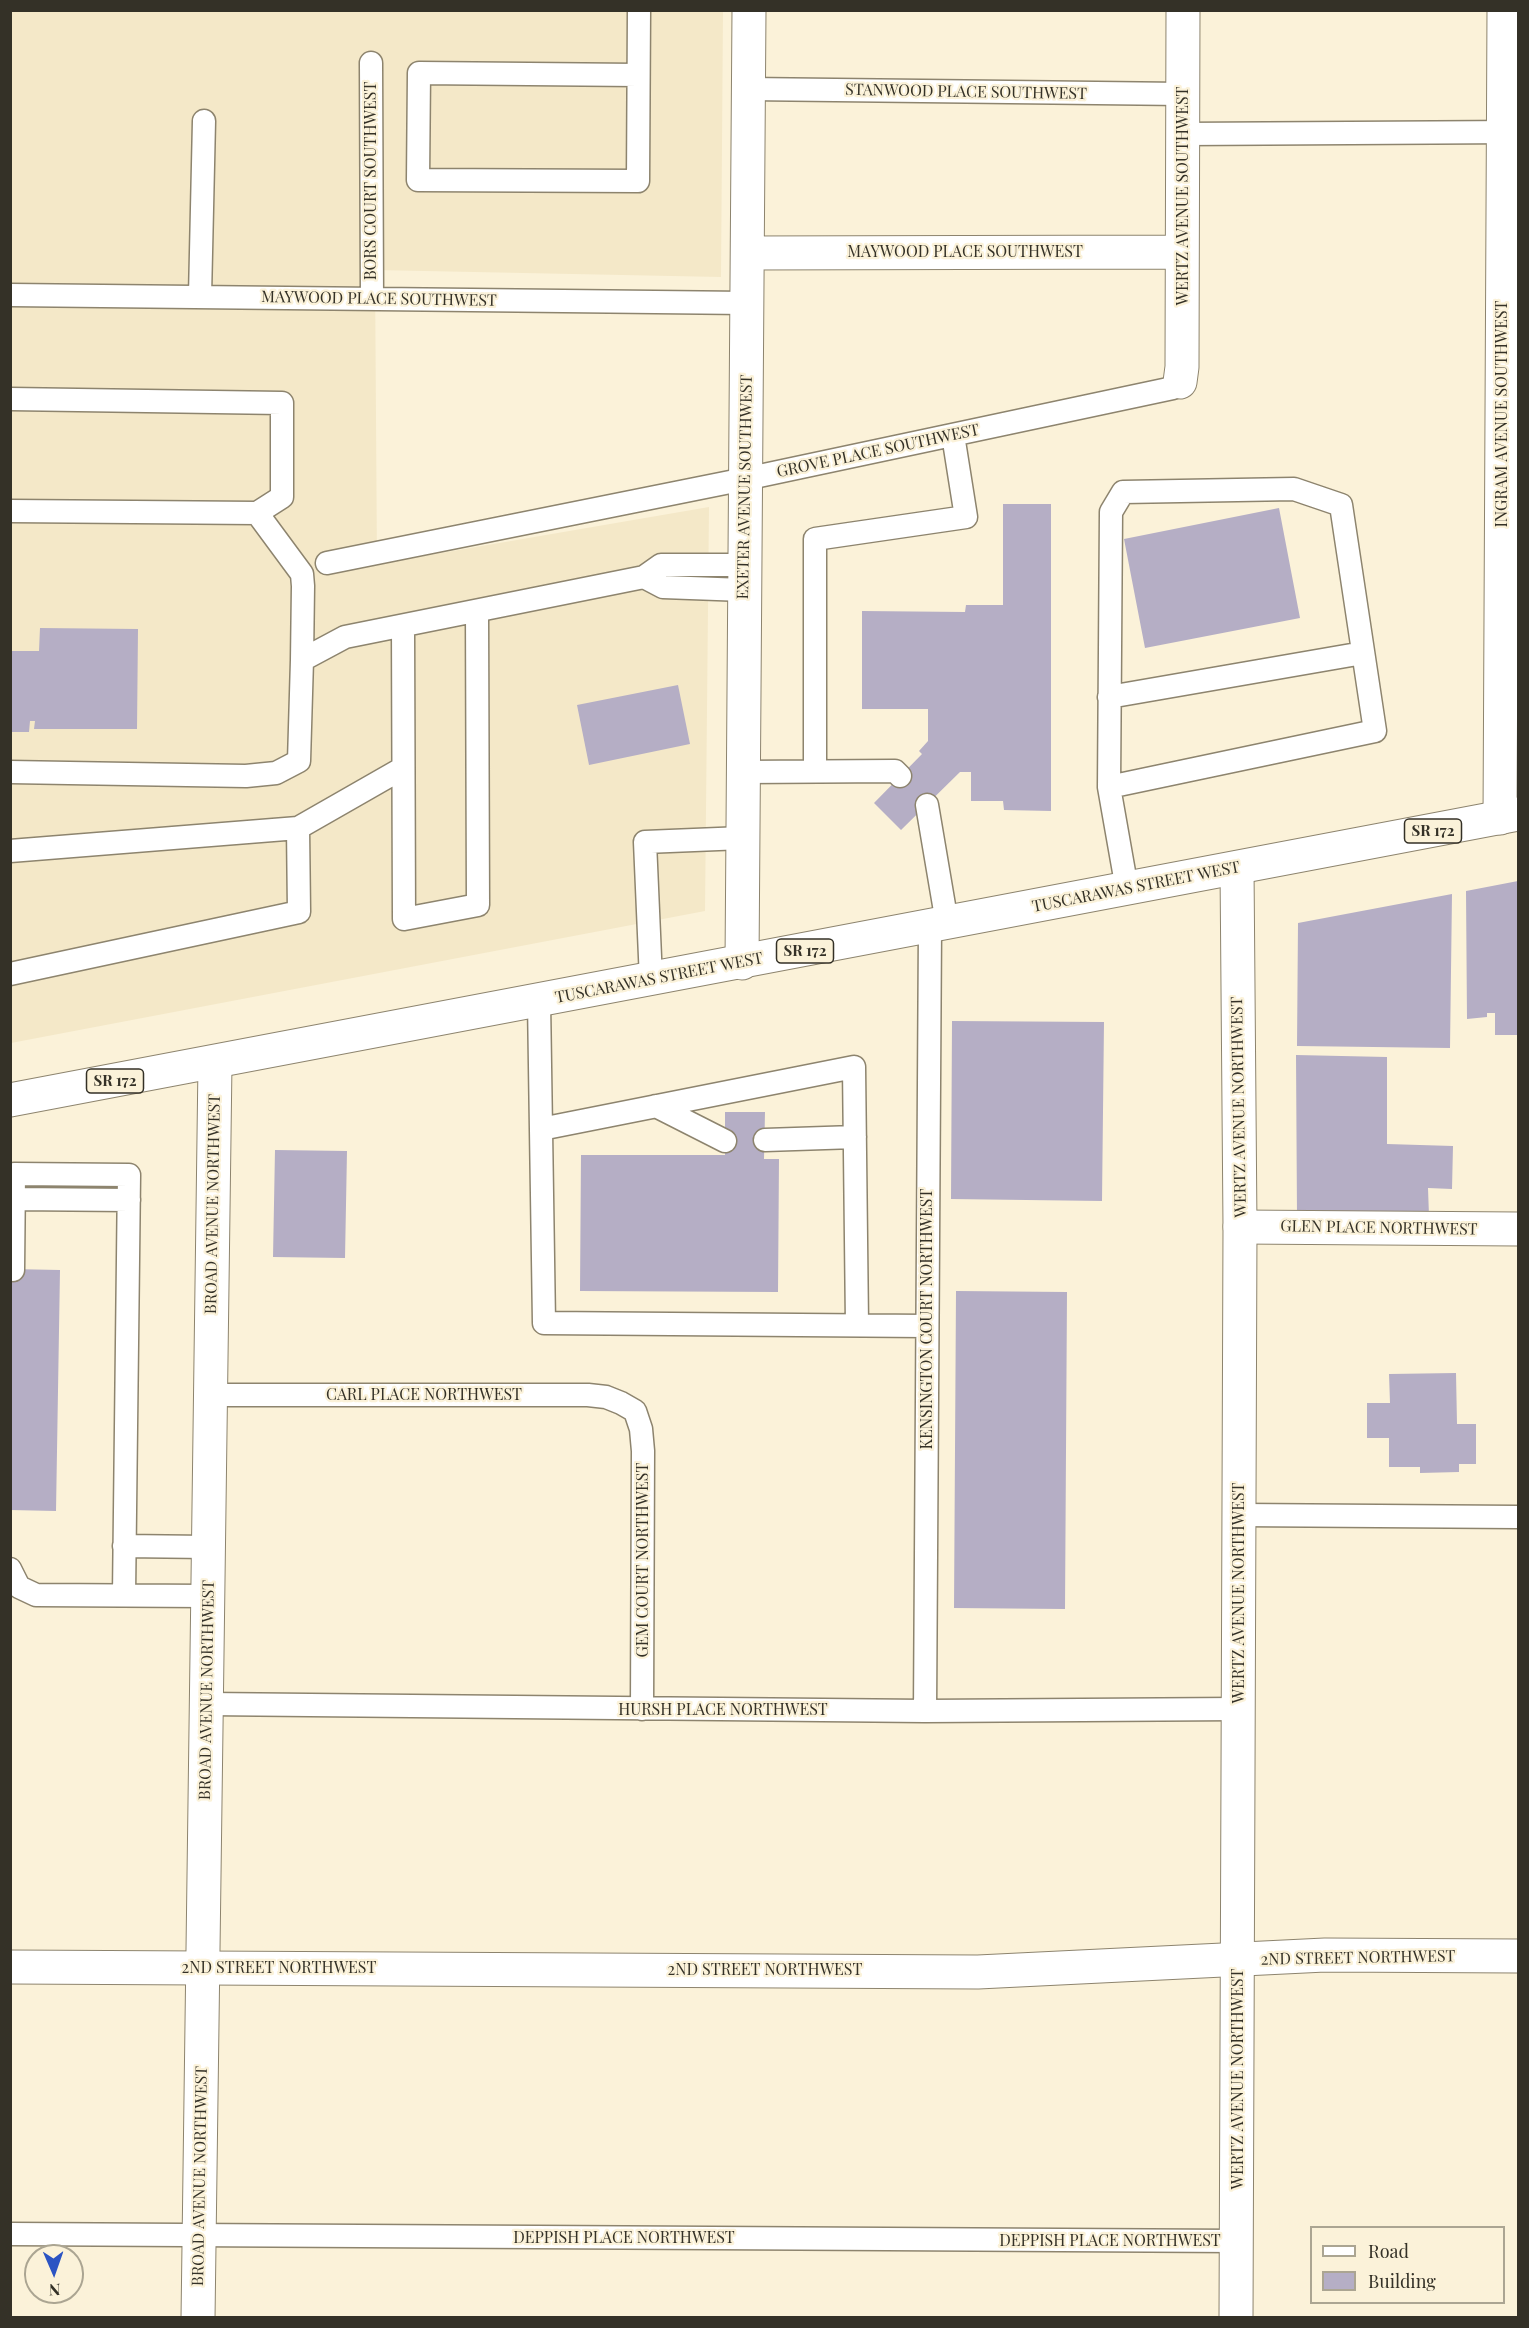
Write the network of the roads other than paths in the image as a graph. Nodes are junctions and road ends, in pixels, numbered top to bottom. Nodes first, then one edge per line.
1 (639, 10) edge
2 (749, 10) edge
3 (1184, 10) edge
4 (1504, 10) edge
5 (371, 63) dead end
6 (638, 75) junction
7 (748, 89) junction
8 (1183, 94) junction
9 (204, 121) dead end
10 (1511, 132) edge
11 (1183, 134) junction
12 (1182, 252) junction
13 (748, 253) junction
14 (10, 295) edge
15 (200, 296) junction
16 (372, 299) junction
17 (747, 303) junction
18 (1180, 382) joint
19 (10, 399) edge
20 (953, 435) junction
21 (745, 480) junction
22 (10, 511) edge
23 (257, 513) junction
24 (327, 563) dead end
25 (745, 578) junction
26 (477, 611) junction
27 (395, 627) junction
28 (1363, 653) junction
29 (302, 660) junction
30 (1109, 697) junction
31 (403, 768) junction
32 (815, 771) junction
33 (10, 772) edge
34 (743, 772) junction
35 (900, 776) dead end
36 (1109, 786) junction
37 (927, 805) dead end
38 (1509, 816) edge
39 (298, 828) junction
40 (743, 838) junction
41 (10, 850) edge
42 (1237, 868) junction
43 (1127, 889) junction
44 (939, 925) junction
45 (742, 963) junction
46 (10, 974) edge
47 (651, 980) junction
48 (539, 1001) junction
49 (215, 1063) junction
50 (10, 1100) edge
51 (656, 1106) junction
52 (541, 1129) junction
53 (855, 1137) junction
54 (765, 1140) dead end
55 (725, 1141) dead end
56 (14, 1198) junction
57 (129, 1200) junction
58 (1240, 1227) junction
59 (1518, 1229) edge
60 (13, 1270) dead end
61 (857, 1325) junction
62 (927, 1326) junction
63 (210, 1395) junction
64 (635, 1411) joint
65 (1239, 1515) junction
66 (1518, 1517) edge
67 (124, 1546) junction
68 (208, 1547) junction
69 (10, 1569) edge
70 (124, 1595) junction
71 (208, 1596) junction
72 (207, 1704) junction
73 (1239, 1708) junction
74 (642, 1709) junction
75 (925, 1711) junction
76 (1518, 1956) edge
77 (1238, 1961) junction
78 (10, 1967) edge
79 (203, 1967) junction
80 (10, 2234) edge
81 (200, 2235) junction
82 (1237, 2241) junction
83 (198, 2318) edge
84 (1236, 2318) edge

1 - 6 lane
2 - 7 street, EXETER AVENUE SOUTHWEST
3 - 8 street, WERTZ AVENUE SOUTHWEST
4 - 10 street, INGRAM AVENUE SOUTHWEST
5 - 16 lane, BORS COURT SOUTHWEST
6 - 6 lane
7 - 8 lane, STANWOOD PLACE SOUTHWEST
7 - 13 street, EXETER AVENUE SOUTHWEST
8 - 11 street, WERTZ AVENUE SOUTHWEST
9 - 15 lane
10 - 11 lane
10 - 38 street, INGRAM AVENUE SOUTHWEST
11 - 12 street, WERTZ AVENUE SOUTHWEST
12 - 13 street, MAYWOOD PLACE SOUTHWEST
12 - 18 street, WERTZ AVENUE SOUTHWEST
13 - 17 street, EXETER AVENUE SOUTHWEST
14 - 15 lane, MAYWOOD PLACE SOUTHWEST
15 - 16 lane, MAYWOOD PLACE SOUTHWEST
16 - 17 lane, MAYWOOD PLACE SOUTHWEST
17 - 21 street, EXETER AVENUE SOUTHWEST
18 - 20 lane, GROVE PLACE SOUTHWEST
19 - 23 lane
20 - 21 lane, GROVE PLACE SOUTHWEST
20 - 32 lane
21 - 24 lane, GROVE PLACE SOUTHWEST
21 - 25 street, EXETER AVENUE SOUTHWEST
22 - 23 lane
23 - 29 lane
25 - 26 lane
25 - 34 street, EXETER AVENUE SOUTHWEST
26 - 27 lane
26 - 31 lane
27 - 29 lane
27 - 31 lane
28 - 30 lane
28 - 30 lane
28 - 36 lane
29 - 33 lane
30 - 36 lane
31 - 39 lane
32 - 34 lane
32 - 35 lane
34 - 40 street, EXETER AVENUE SOUTHWEST
36 - 43 lane
37 - 44 lane, KENSINGTON COURT NORTHWEST
38 - 42 street, TUSCARAWAS STREET WEST / SR 172
39 - 41 lane
39 - 46 lane
40 - 45 street, EXETER AVENUE SOUTHWEST
40 - 47 lane
42 - 43 street, TUSCARAWAS STREET WEST / SR 172
42 - 58 street, WERTZ AVENUE NORTHWEST
43 - 44 street, TUSCARAWAS STREET WEST / SR 172
44 - 45 street, TUSCARAWAS STREET WEST / SR 172
44 - 62 lane, KENSINGTON COURT NORTHWEST
45 - 47 street, TUSCARAWAS STREET WEST / SR 172
47 - 48 street, TUSCARAWAS STREET WEST / SR 172
48 - 49 street, TUSCARAWAS STREET WEST / SR 172
48 - 52 lane
49 - 50 street, TUSCARAWAS STREET WEST / SR 172
49 - 63 street, BROAD AVENUE NORTHWEST
51 - 52 lane
51 - 53 lane
51 - 55 lane
52 - 61 lane
53 - 54 lane
53 - 61 lane
56 - 57 lane
56 - 57 lane
56 - 60 lane
57 - 67 lane
58 - 59 street, GLEN PLACE NORTHWEST
58 - 65 street, WERTZ AVENUE NORTHWEST
61 - 62 lane
62 - 75 lane, KENSINGTON COURT NORTHWEST
63 - 64 lane, CARL PLACE NORTHWEST
63 - 68 street, BROAD AVENUE NORTHWEST
64 - 74 lane, GEM COURT NORTHWEST
65 - 66 lane
65 - 73 street, WERTZ AVENUE NORTHWEST
67 - 68 lane
67 - 70 lane
68 - 71 street, BROAD AVENUE NORTHWEST
69 - 70 lane
70 - 71 lane
71 - 72 street, BROAD AVENUE NORTHWEST
72 - 74 lane, HURSH PLACE NORTHWEST
72 - 79 street, BROAD AVENUE NORTHWEST
73 - 75 lane, HURSH PLACE NORTHWEST
73 - 77 street, WERTZ AVENUE NORTHWEST
74 - 75 lane, HURSH PLACE NORTHWEST
76 - 77 street, 2ND STREET NORTHWEST
77 - 79 street, 2ND STREET NORTHWEST
77 - 82 street, WERTZ AVENUE NORTHWEST
78 - 79 street, 2ND STREET NORTHWEST
79 - 81 street, BROAD AVENUE NORTHWEST
80 - 81 lane, DEPPISH PLACE NORTHWEST
81 - 82 lane, DEPPISH PLACE NORTHWEST
81 - 83 street, BROAD AVENUE NORTHWEST
82 - 84 street, WERTZ AVENUE NORTHWEST

